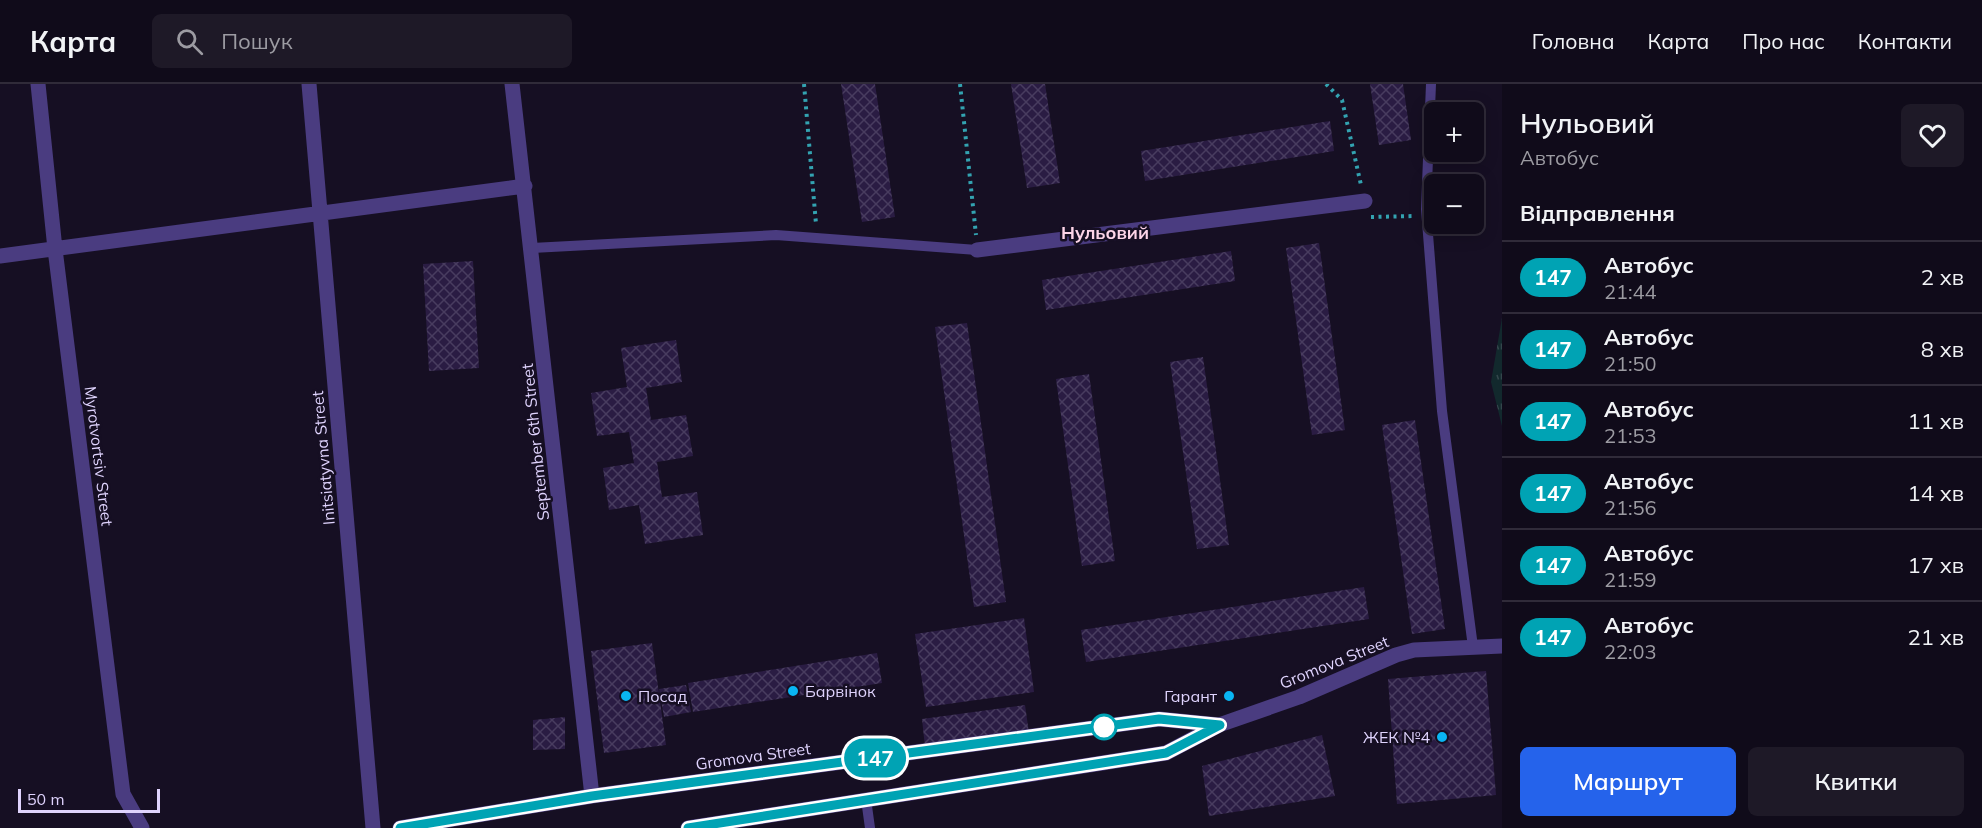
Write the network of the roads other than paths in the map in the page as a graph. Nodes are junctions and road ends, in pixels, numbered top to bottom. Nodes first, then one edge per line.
1 (38, 84) edge
2 (309, 84) edge
3 (513, 84) edge
4 (1431, 84) edge
5 (525, 186) junction
6 (1365, 201) road end
7 (320, 213) junction
8 (532, 248) junction
9 (56, 249) junction
10 (977, 250) joint
11 (0, 256) edge
12 (1502, 646) edge
13 (1473, 647) junction
14 (1220, 725) junction
15 (592, 796) junction
16 (866, 799) junction
17 (142, 828) edge
18 (374, 828) edge
19 (400, 828) edge
20 (688, 828) edge
21 (870, 828) edge

1 - 9 street, Myrotvortsiv Street
2 - 7 street, Initsiatyvna Street
3 - 5 street, September 6th Street
4 - 13 lane
5 - 7 street
5 - 8 street, September 6th Street
6 - 10 street
7 - 9 street
7 - 18 street, Initsiatyvna Street
8 - 10 lane
8 - 15 street, September 6th Street
9 - 11 street
9 - 17 street, Myrotvortsiv Street
12 - 13 street, Gromova Street
13 - 14 street, Gromova Street
14 - 15 street, Gromova Street
14 - 16 street, Gromova Street
15 - 19 street, Gromova Street
16 - 20 street, Gromova Street
16 - 21 lane

